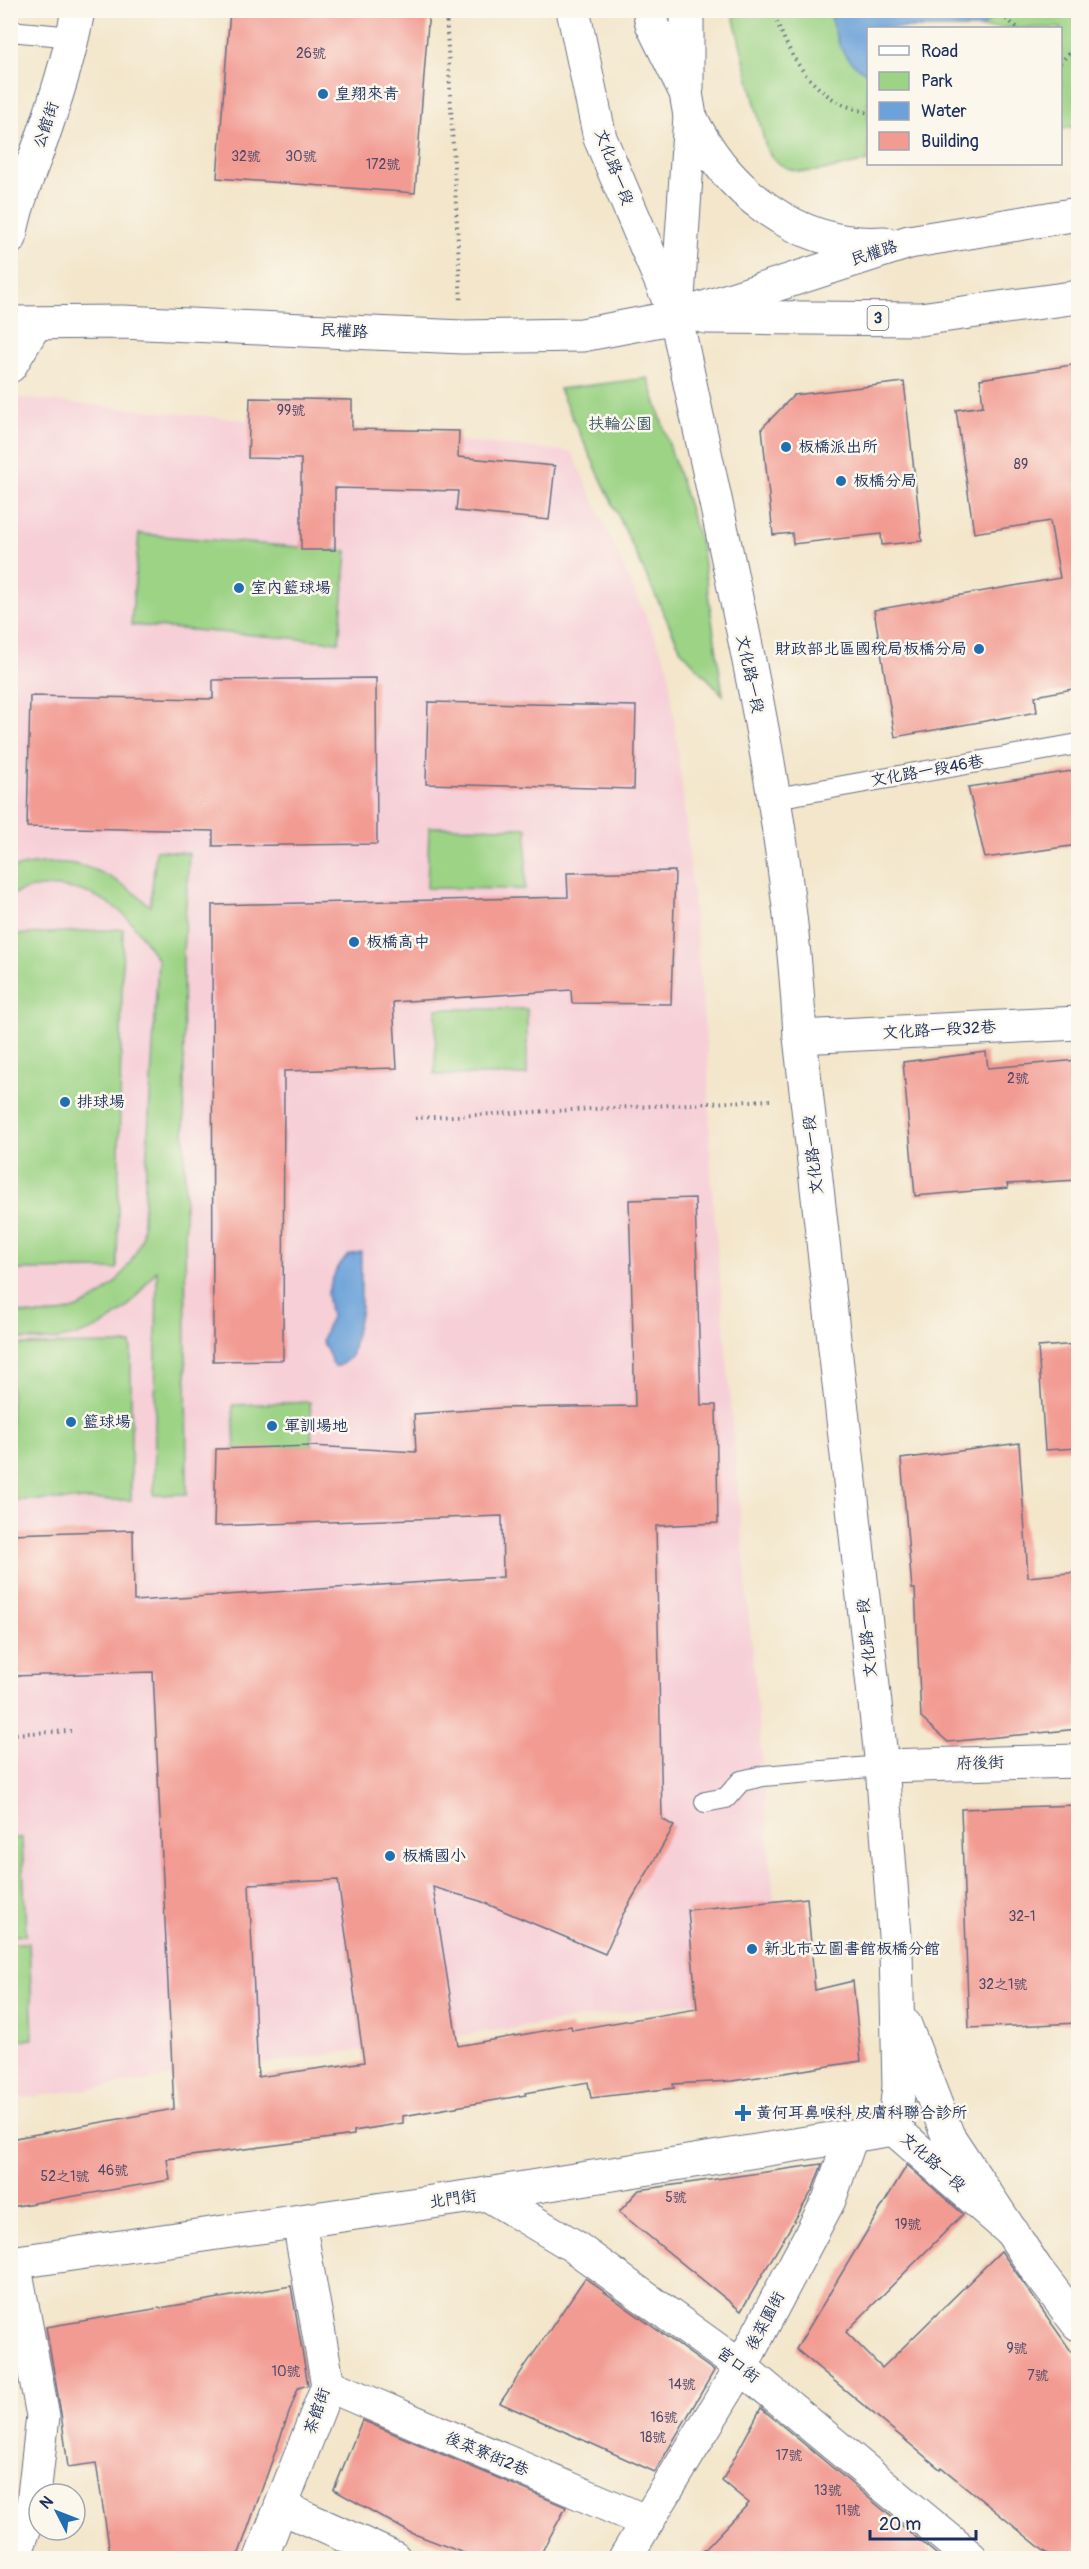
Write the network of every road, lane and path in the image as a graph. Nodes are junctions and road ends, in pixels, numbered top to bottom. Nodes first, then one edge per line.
1 (446, 10) edge
2 (573, 10) edge
3 (649, 10) edge
4 (687, 10) edge
5 (773, 10) edge
6 (1012, 10) edge
7 (76, 24) edge
8 (1017, 27) edge
9 (10, 31) edge
10 (1078, 44) edge
11 (1062, 61) edge
12 (688, 105) junction
13 (867, 113) edge
14 (1078, 214) edge
15 (10, 238) edge
16 (909, 242) junction
17 (1078, 297) edge
18 (676, 317) junction
19 (23, 323) edge
20 (463, 338) junction
21 (10, 366) edge
22 (1078, 744) edge
23 (776, 798) junction
24 (1078, 1023) edge
25 (800, 1037) junction
26 (770, 1100) dead end
27 (415, 1118) dead end
28 (71, 1731) dead end
29 (10, 1734) edge
30 (1078, 1761) edge
31 (882, 1766) junction
32 (705, 1802) dead end
33 (895, 2001) junction
34 (894, 2129) junction
35 (851, 2138) junction
36 (488, 2194) junction
37 (299, 2222) junction
38 (1014, 2233) junction
39 (12, 2262) edge
40 (1078, 2324) edge
41 (741, 2367) junction
42 (328, 2385) junction
43 (281, 2507) junction
44 (646, 2522) junction
45 (14, 2559) edge
46 (261, 2559) edge
47 (394, 2559) edge
48 (624, 2559) edge
49 (971, 2559) edge

1 - 20 path
2 - 18 street, 文化路一段
3 - 12 street
4 - 12 street, 文化路一段
5 - 13 path
6 - 8 path
7 - 9 lane
7 - 15 street, 公館街
10 - 11 path
12 - 16 street
12 - 18 street, 文化路一段
14 - 16 street, 民權路
16 - 18 street, 民權路
17 - 18 street, 民權路 / 3
18 - 20 street, 民權路
18 - 23 street, 文化路一段
19 - 20 street, 民權路
19 - 21 street
22 - 23 lane, 文化路一段46巷
23 - 25 street, 文化路一段
24 - 25 street, 文化路一段32巷
25 - 31 street, 文化路一段
26 - 27 path
28 - 29 path
30 - 31 street, 府後街
31 - 32 lane
31 - 33 street, 文化路一段
33 - 34 street, 文化路一段
33 - 38 street, 文化路一段
34 - 35 street, 北門街
34 - 38 street, 文化路一段
35 - 36 street, 北門街
35 - 41 street, 後菜園街
36 - 37 street, 北門街
36 - 41 street, 宮口街
37 - 39 street, 北門街
37 - 42 street, 茶館街
38 - 40 street, 文化路一段
39 - 45 street
41 - 44 street, 後菜園街
41 - 49 street, 宮口街
42 - 43 street, 茶館街
42 - 44 street, 後菜寮街2巷
43 - 46 street, 茶館街
43 - 47 street
44 - 48 street, 後菜園街

